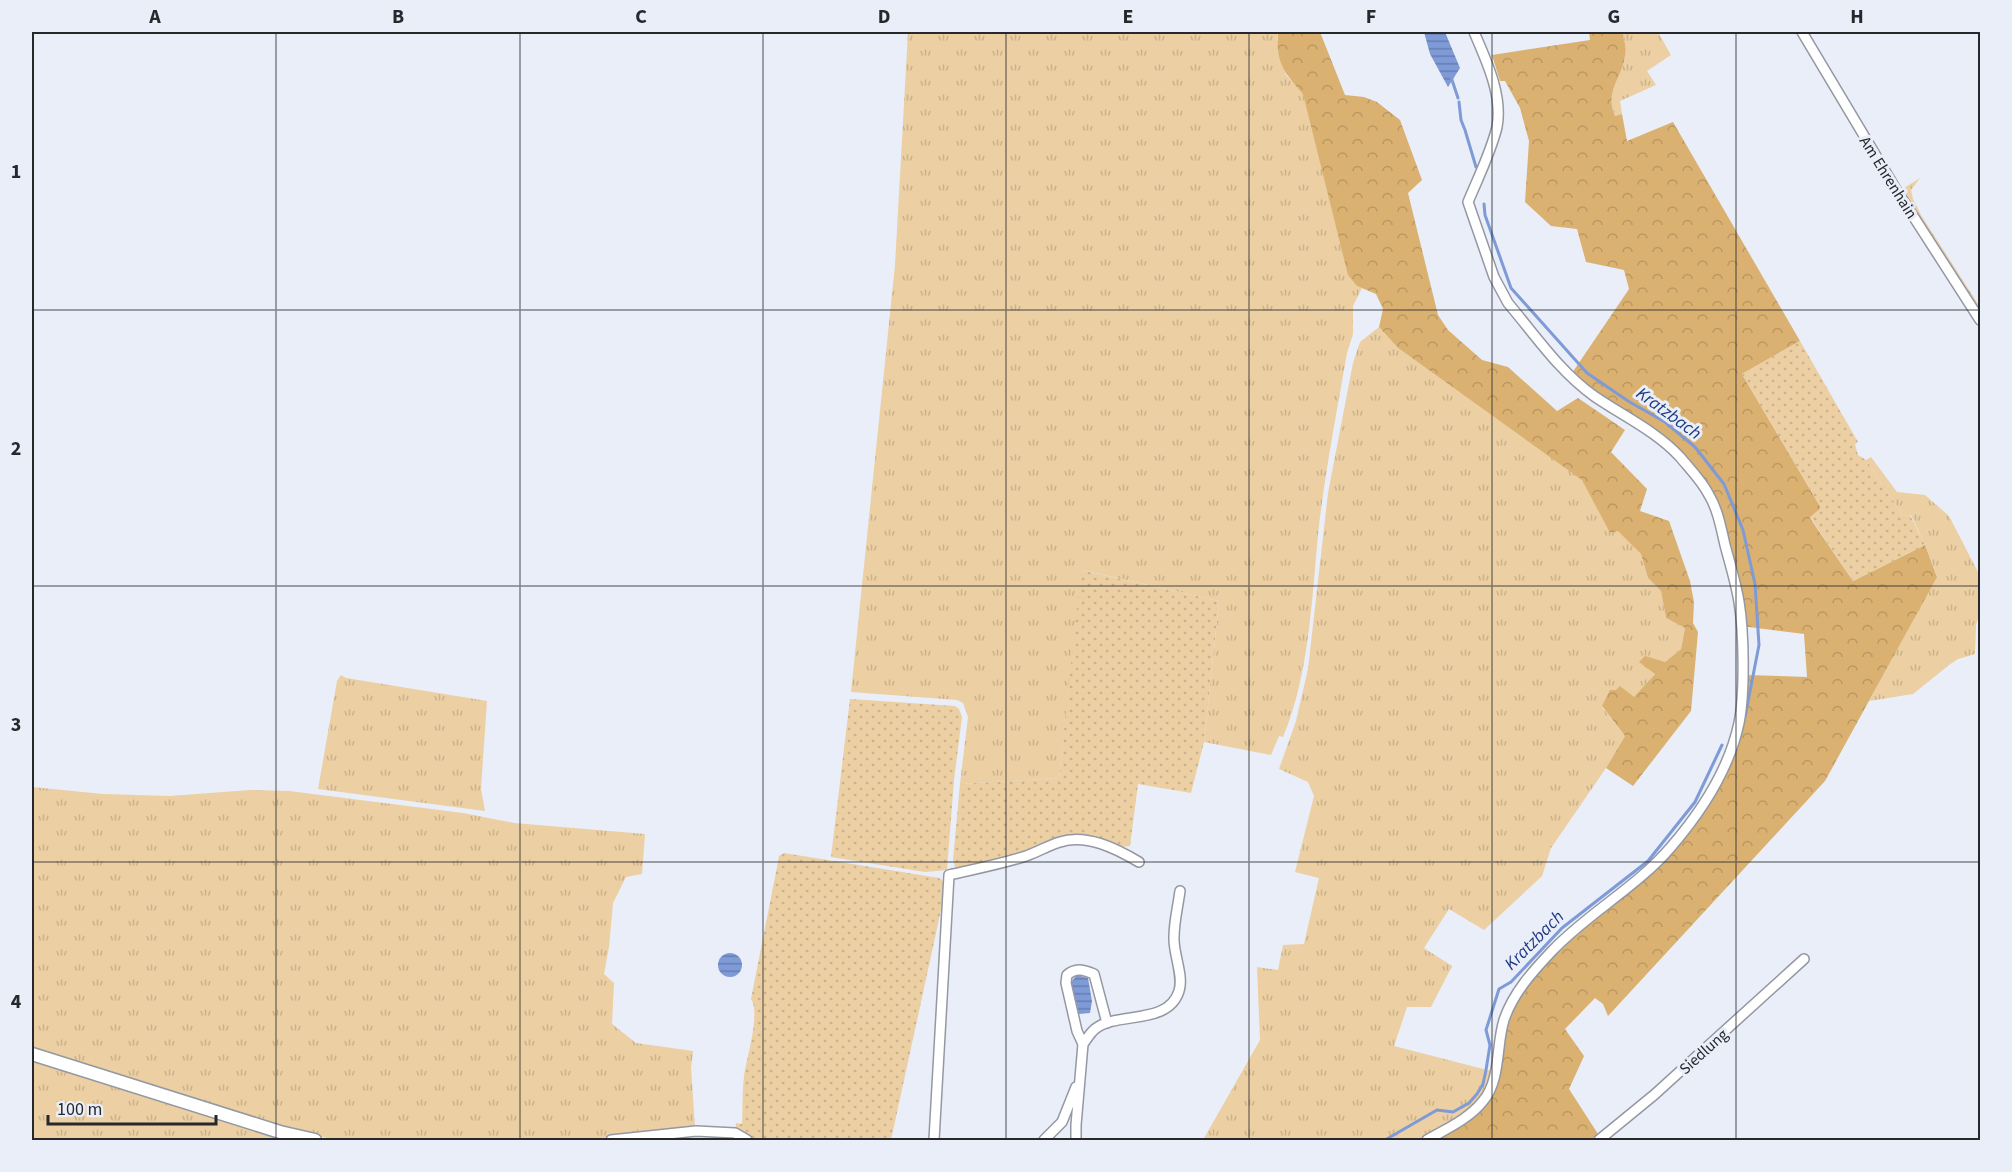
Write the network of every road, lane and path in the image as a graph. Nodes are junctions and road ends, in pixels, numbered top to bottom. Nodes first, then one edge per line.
1 (1474, 32) edge
2 (1802, 32) edge
3 (1980, 320) edge
4 (1139, 862) dead end
5 (1180, 891) dead end
6 (1804, 959) dead end
7 (1107, 1023) junction
8 (1083, 1044) junction
9 (32, 1054) edge
10 (1081, 1074) junction
11 (315, 1140) edge
12 (611, 1140) edge
13 (747, 1140) edge
14 (934, 1140) edge
15 (1044, 1140) edge
16 (1076, 1140) edge
17 (1427, 1140) edge
18 (1599, 1140) edge

1 - 17 street
2 - 3 street, Am Ehrenhain
4 - 14 street
5 - 7 street
6 - 18 street, Siedlung
7 - 8 street
7 - 8 street
8 - 10 street
9 - 11 street
10 - 15 street
10 - 16 street
12 - 13 street

